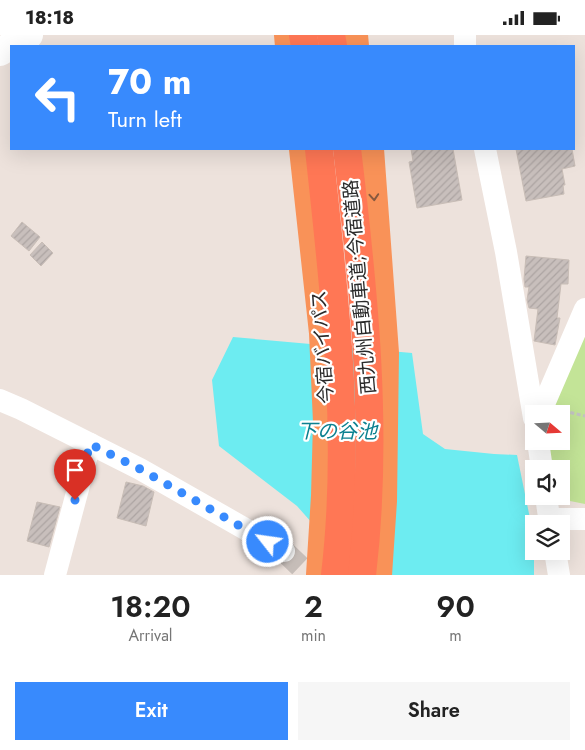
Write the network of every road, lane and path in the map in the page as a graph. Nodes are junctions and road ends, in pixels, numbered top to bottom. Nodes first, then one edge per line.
1 (30, 35) edge
2 (12, 45) edge
3 (303, 150) edge
4 (319, 150) edge
5 (347, 150) edge
6 (370, 150) edge
7 (485, 150) edge
8 (585, 309) edge
9 (0, 400) edge
10 (532, 405) edge
11 (544, 405) edge
12 (90, 444) junction
13 (585, 519) edge
14 (570, 520) edge
15 (284, 551) tunnel mouth
16 (556, 560) edge
17 (55, 575) edge
18 (320, 575) edge
19 (335, 575) edge
20 (362, 575) edge
21 (378, 575) edge
22 (559, 575) edge

1 - 2 main road
3 - 18 highway, 今宿バイパス
4 - 19 highway, 西九州自動車道;今宿道路
5 - 20 highway, 西九州自動車道;今宿道路
6 -> 21 highway
7 - 10 street
8 - 11 street
9 - 12 street
12 - 15 street
12 - 17 street
13 - 14 street
16 - 22 street

